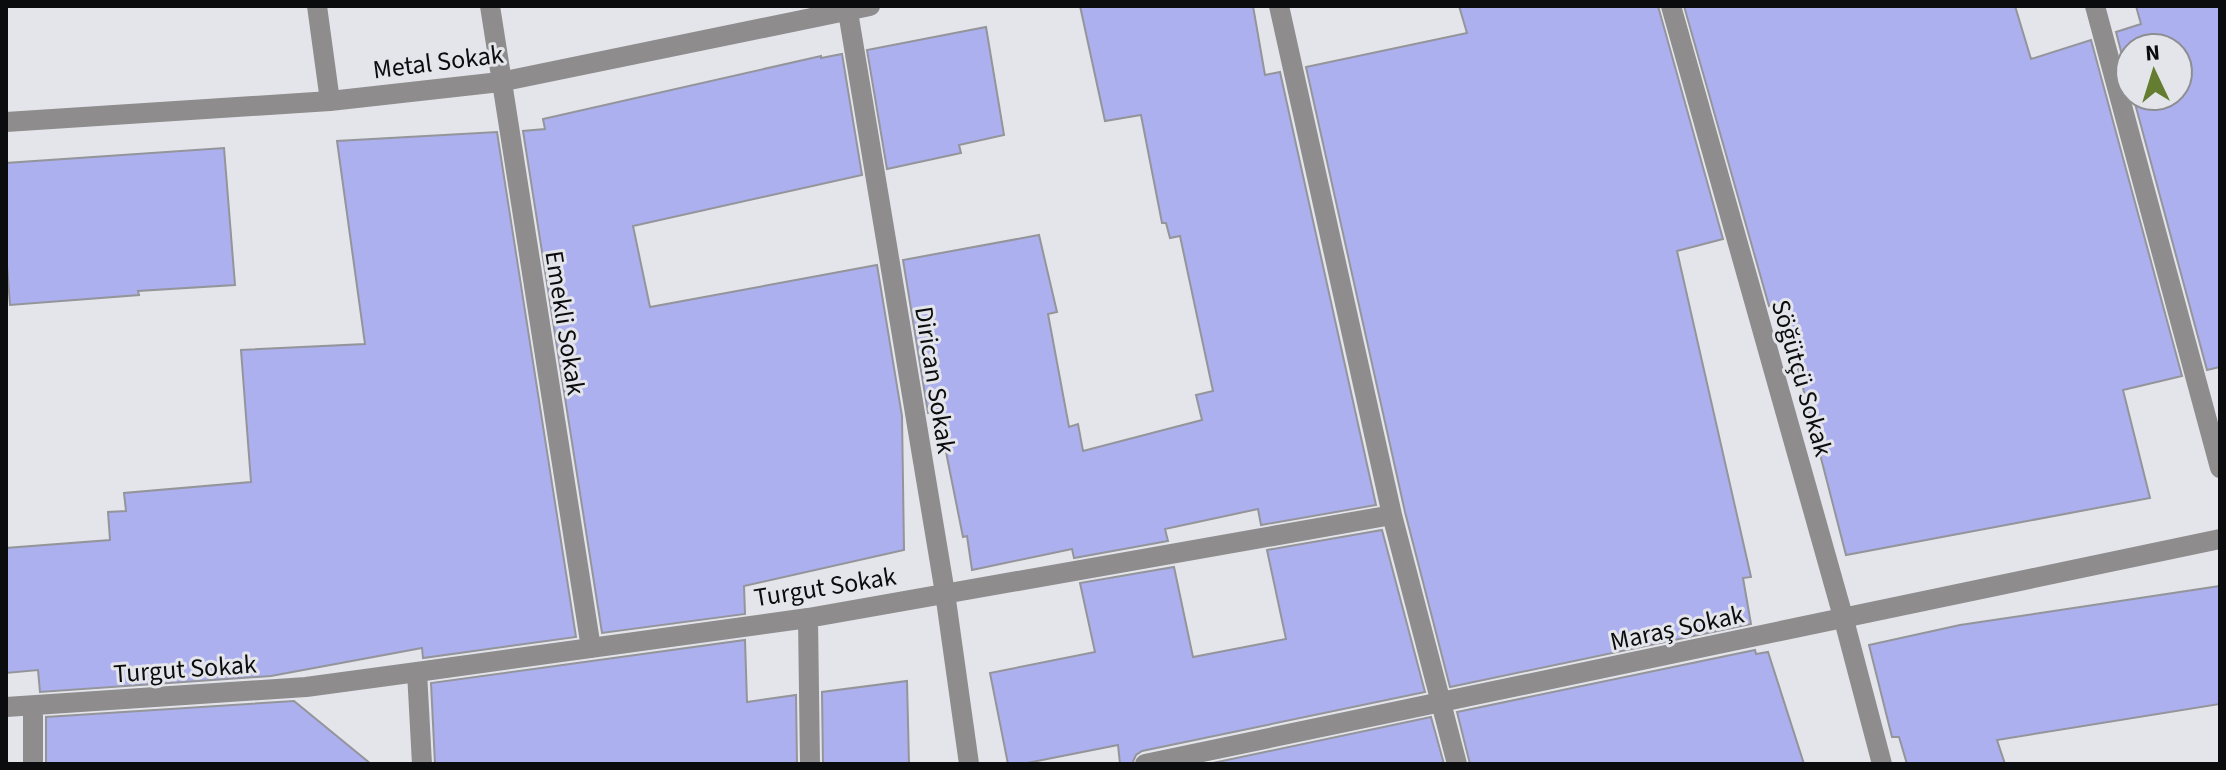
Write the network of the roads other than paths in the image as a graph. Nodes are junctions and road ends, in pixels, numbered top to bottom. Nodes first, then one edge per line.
1 (317, 6) edge
2 (490, 6) edge
3 (870, 6) edge
4 (1279, 6) edge
5 (1671, 6) edge
6 (2095, 6) edge
7 (847, 8) edge
8 (500, 82) junction
9 (330, 101) junction
10 (6, 122) edge
11 (2220, 468) edge
12 (1392, 515) junction
13 (2220, 539) edge
14 (945, 593) junction
15 (808, 618) junction
16 (1844, 620) junction
17 (591, 648) junction
18 (417, 672) junction
19 (1440, 703) junction
20 (33, 706) junction
21 (6, 707) edge
22 (33, 764) edge
23 (422, 764) edge
24 (810, 764) edge
25 (969, 764) edge
26 (1145, 764) edge
27 (1457, 764) edge
28 (1882, 764) edge

1 - 9 street
2 - 8 street, Emekli Sokak
3 - 7 street, Metal Sokak
4 - 12 street
5 - 16 street, Söğütçü Sokak
6 - 11 street
7 - 8 street, Metal Sokak
7 - 14 street, Dirican Sokak
8 - 9 street, Metal Sokak
8 - 17 street, Emekli Sokak
9 - 10 street, Metal Sokak
12 - 14 street, Turgut Sokak
12 - 19 street
13 - 16 street, Maraş Sokak
14 - 15 street, Turgut Sokak
14 - 25 street, Dirican Sokak
15 - 17 street, Turgut Sokak
15 - 24 street
16 - 19 street, Maraş Sokak
16 - 28 street, Söğütçü Sokak
17 - 18 street, Turgut Sokak
18 - 20 street, Turgut Sokak
18 - 23 street
19 - 26 street, Maraş Sokak
19 - 27 street
20 - 21 street, Turgut Sokak
20 - 22 street

